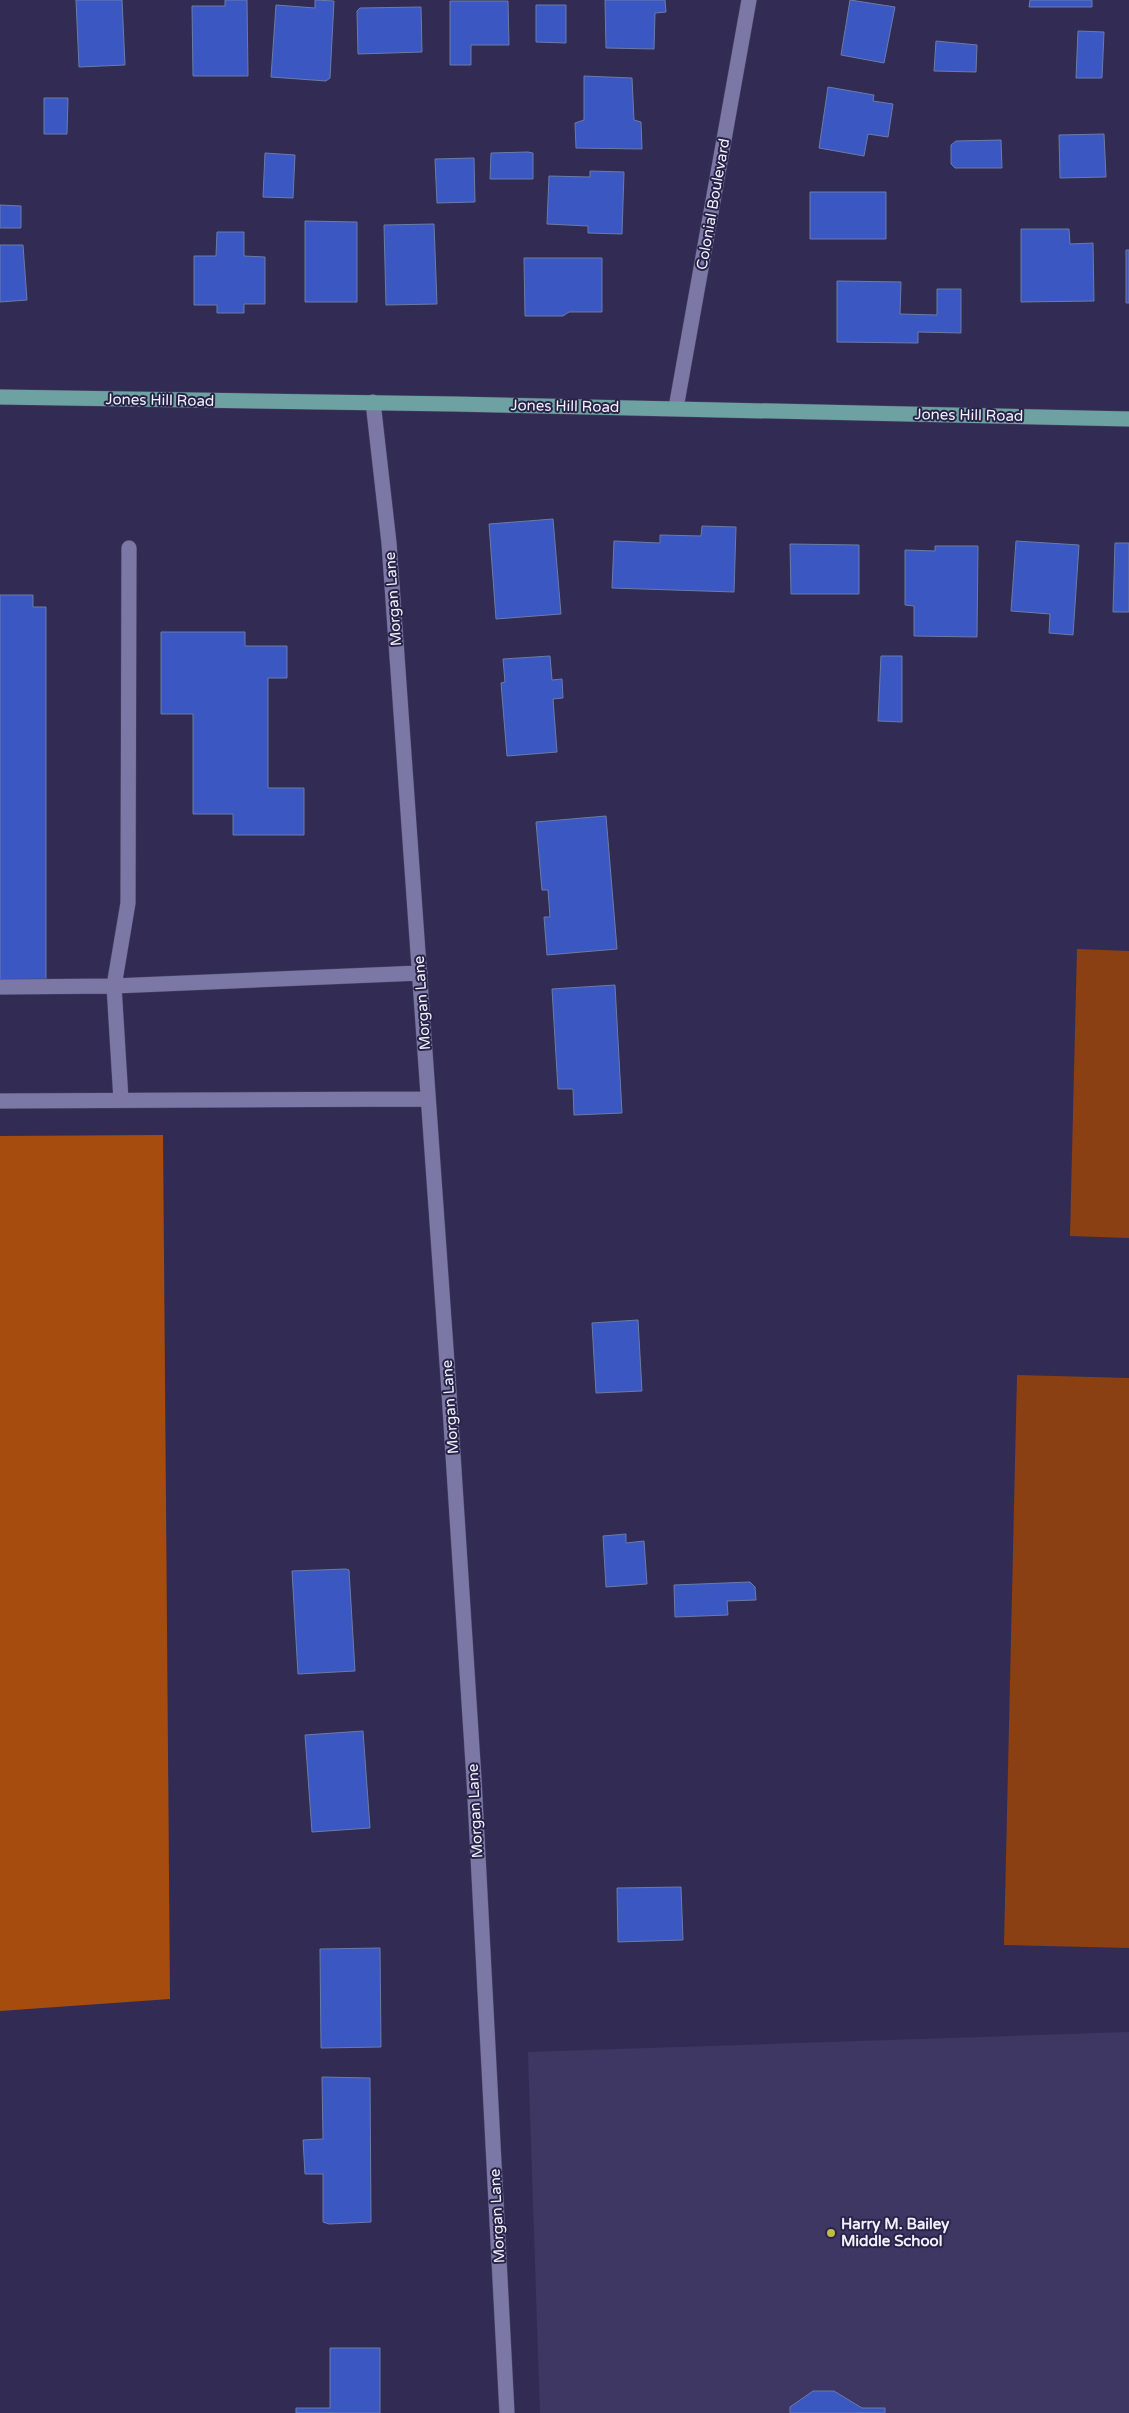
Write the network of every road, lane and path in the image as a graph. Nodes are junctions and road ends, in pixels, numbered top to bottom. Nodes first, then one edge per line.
1 (749, 0) edge
2 (0, 397) edge
3 (373, 402) junction
4 (676, 408) junction
5 (1129, 419) edge
6 (129, 548) dead end
7 (420, 973) junction
8 (114, 986) junction
9 (0, 987) edge
10 (428, 1099) junction
11 (122, 1100) junction
12 (0, 1101) edge
13 (507, 2413) edge

1 - 4 street, Colonial Boulevard
2 - 3 main road, Jones Hill Road
3 - 4 main road, Jones Hill Road
3 - 7 street, Morgan Lane
4 - 5 main road, Jones Hill Road
6 - 8 street
7 - 8 street
7 - 10 street, Morgan Lane
8 - 9 street
8 - 11 street
10 - 11 street
10 - 13 street, Morgan Lane
11 - 12 street

